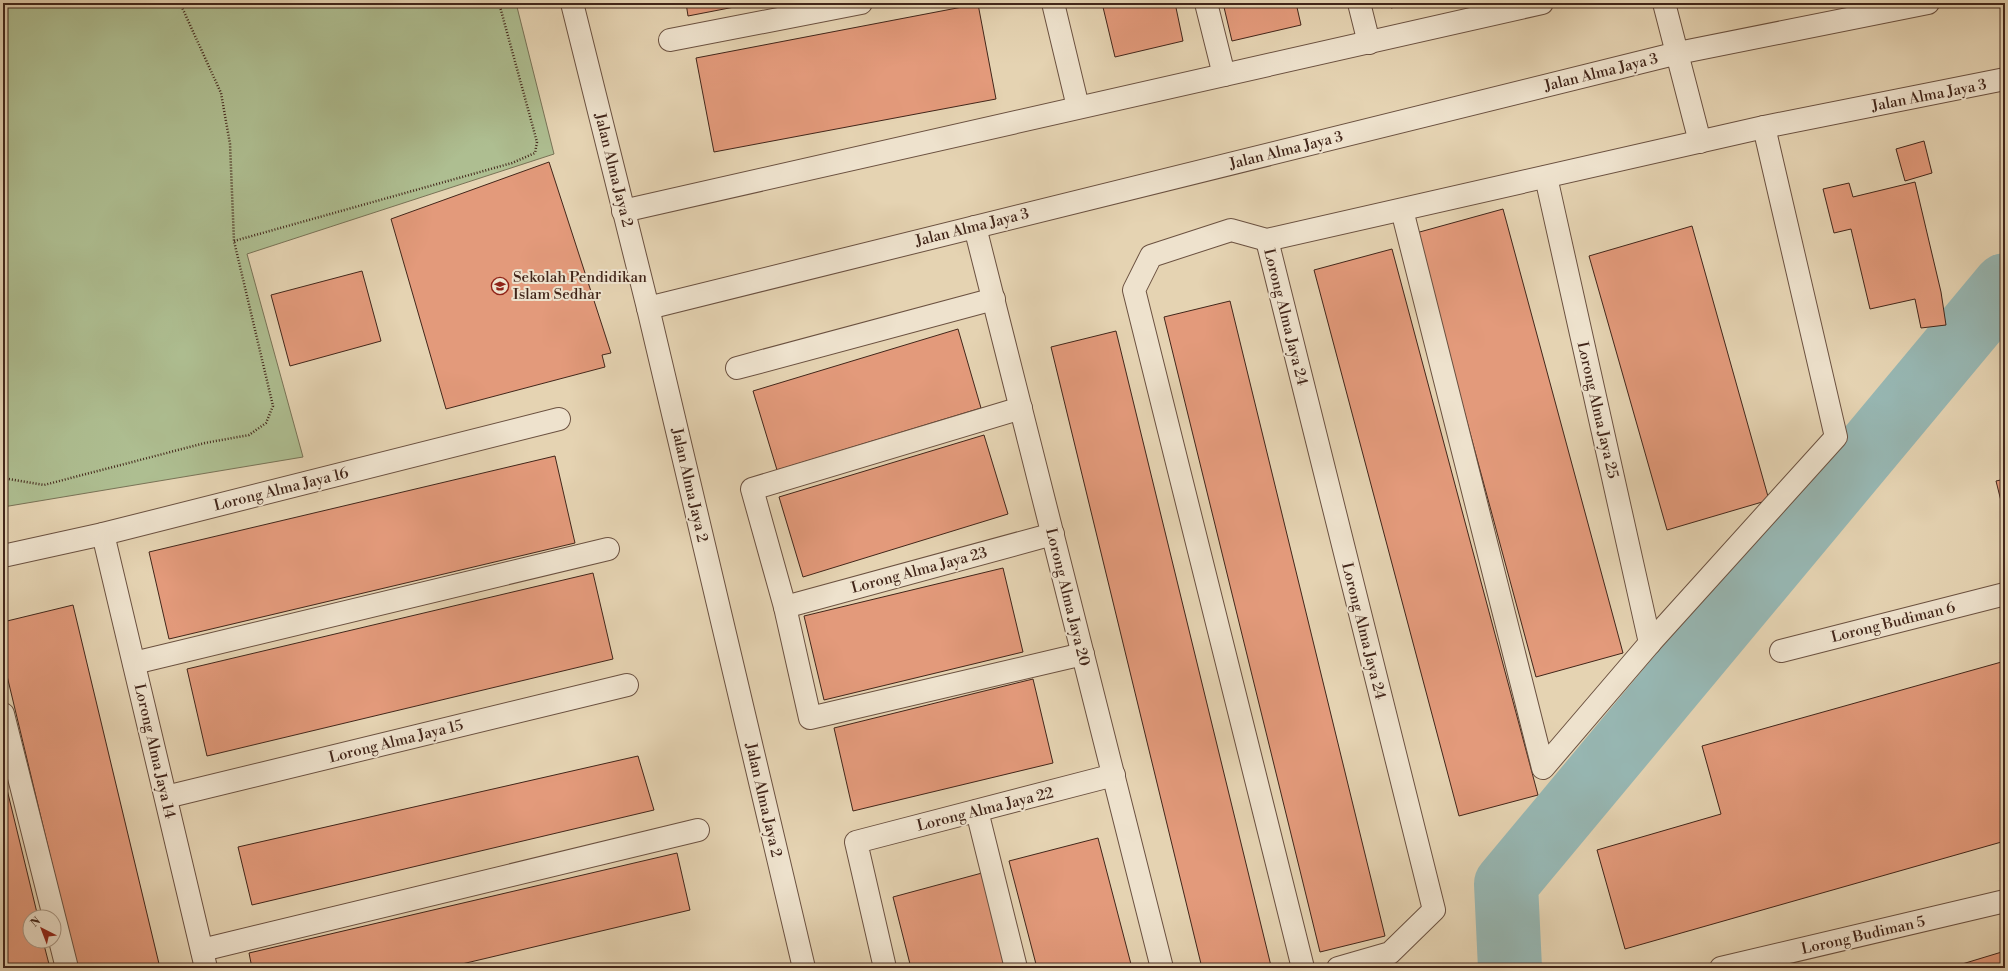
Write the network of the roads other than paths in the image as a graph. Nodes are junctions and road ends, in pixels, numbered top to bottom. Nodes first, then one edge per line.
1 (572, 3) edge
2 (861, 3) edge
3 (1053, 3) edge
4 (1206, 3) edge
5 (1360, 3) edge
6 (1542, 3) edge
7 (1664, 3) edge
8 (1928, 3) edge
9 (1504, 7) edge
10 (670, 40) dead end
11 (1369, 43) junction
12 (1678, 53) junction
13 (1224, 75) junction
14 (2005, 79) edge
15 (1078, 107) junction
16 (1764, 127) junction
17 (1700, 142) junction
18 (1546, 177) junction
19 (1402, 210) junction
20 (624, 211) junction
21 (975, 227) junction
22 (1267, 240) junction
23 (994, 299) junction
24 (648, 308) junction
25 (737, 368) dead end
26 (1021, 408) junction
27 (559, 419) dead end
28 (103, 534) junction
29 (1053, 534) junction
30 (608, 549) dead end
31 (3, 556) edge
32 (2005, 594) edge
33 (785, 607) junction
34 (1650, 643) junction
35 (1781, 651) dead end
36 (1083, 654) junction
37 (134, 663) junction
38 (627, 685) dead end
39 (3, 714) edge
40 (1114, 775) junction
41 (166, 797) junction
42 (977, 811) junction
43 (698, 830) dead end
44 (2005, 901) edge
45 (204, 959) edge
46 (67, 968) edge
47 (804, 968) edge
48 (885, 968) edge
49 (1016, 968) edge
50 (1162, 968) edge
51 (1303, 968) edge
52 (1338, 968) edge
53 (1721, 968) edge

1 - 20 street, Jalan Alma Jaya 2
2 - 10 street
3 - 15 street
4 - 13 street
5 - 11 street
6 - 9 street
7 - 12 street
8 - 12 street, Jalan Alma Jaya 3
9 - 11 street
11 - 13 street
12 - 17 street
12 - 21 street, Jalan Alma Jaya 3
13 - 15 street
14 - 16 street, Jalan Alma Jaya 3
15 - 20 street
16 - 17 street, Jalan Alma Jaya 3
16 - 34 street
17 - 18 street, Jalan Alma Jaya 3
18 - 19 street, Jalan Alma Jaya 3
18 - 34 street, Lorong Alma Jaya 25
19 - 22 street, Jalan Alma Jaya 3
19 - 34 street
20 - 24 street, Jalan Alma Jaya 2
21 - 23 street, Lorong Alma Jaya 20
21 - 24 street, Jalan Alma Jaya 3
22 - 51 street
22 - 52 street, Lorong Alma Jaya 24
23 - 25 street
23 - 26 street, Lorong Alma Jaya 20
24 - 47 street, Jalan Alma Jaya 2
26 - 29 street, Lorong Alma Jaya 20
26 - 33 street
27 - 28 street, Lorong Alma Jaya 16
28 - 31 street, Lorong Alma Jaya 16
28 - 37 street, Lorong Alma Jaya 14
29 - 33 street, Lorong Alma Jaya 23
29 - 36 street, Lorong Alma Jaya 20
30 - 37 street
32 - 35 street, Lorong Budiman 6
33 - 36 street
36 - 40 street, Lorong Alma Jaya 20
37 - 41 street, Lorong Alma Jaya 14
38 - 41 street, Lorong Alma Jaya 15
39 - 46 street
40 - 42 street, Lorong Alma Jaya 22
40 - 50 street, Lorong Alma Jaya 20
41 - 45 street, Lorong Alma Jaya 14
42 - 48 street, Lorong Alma Jaya 22
42 - 49 street
43 - 45 street
44 - 53 street, Lorong Budiman 5

